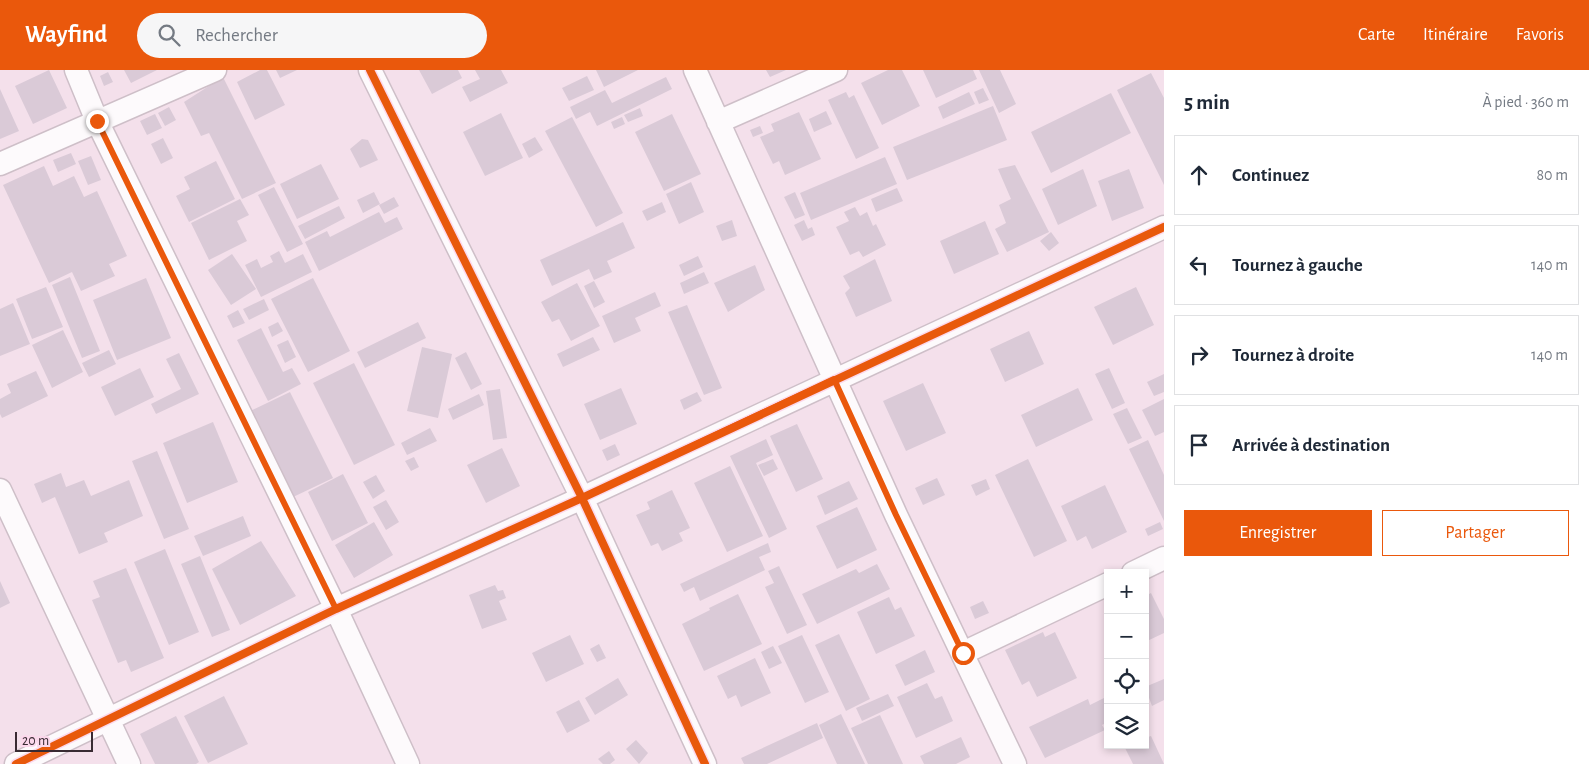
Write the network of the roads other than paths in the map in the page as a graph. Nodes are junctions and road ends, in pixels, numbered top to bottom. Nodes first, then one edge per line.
1 (76, 70) edge
2 (215, 70) edge
3 (370, 70) edge
4 (695, 70) edge
5 (836, 70) edge
6 (97, 121) junction
7 (718, 122) junction
8 (0, 164) edge
9 (1164, 226) edge
10 (834, 379) junction
11 (0, 490) edge
12 (582, 498) junction
13 (1164, 558) edge
14 (1141, 569) edge
15 (1104, 586) edge
16 (336, 609) junction
17 (963, 653) junction
18 (108, 718) junction
19 (16, 764) edge
20 (129, 764) edge
21 (408, 764) edge
22 (705, 764) edge
23 (1015, 764) edge

1 - 6 street
2 - 6 street
3 - 12 street
4 - 7 street
5 - 7 street
6 - 8 street
6 - 16 street
7 - 10 street
9 - 10 street
10 - 12 street
10 - 17 street
11 - 18 street
12 - 16 street
12 - 22 street
13 - 14 street
15 - 17 street
16 - 18 street
16 - 21 street
17 - 23 street
18 - 19 street
18 - 20 street

